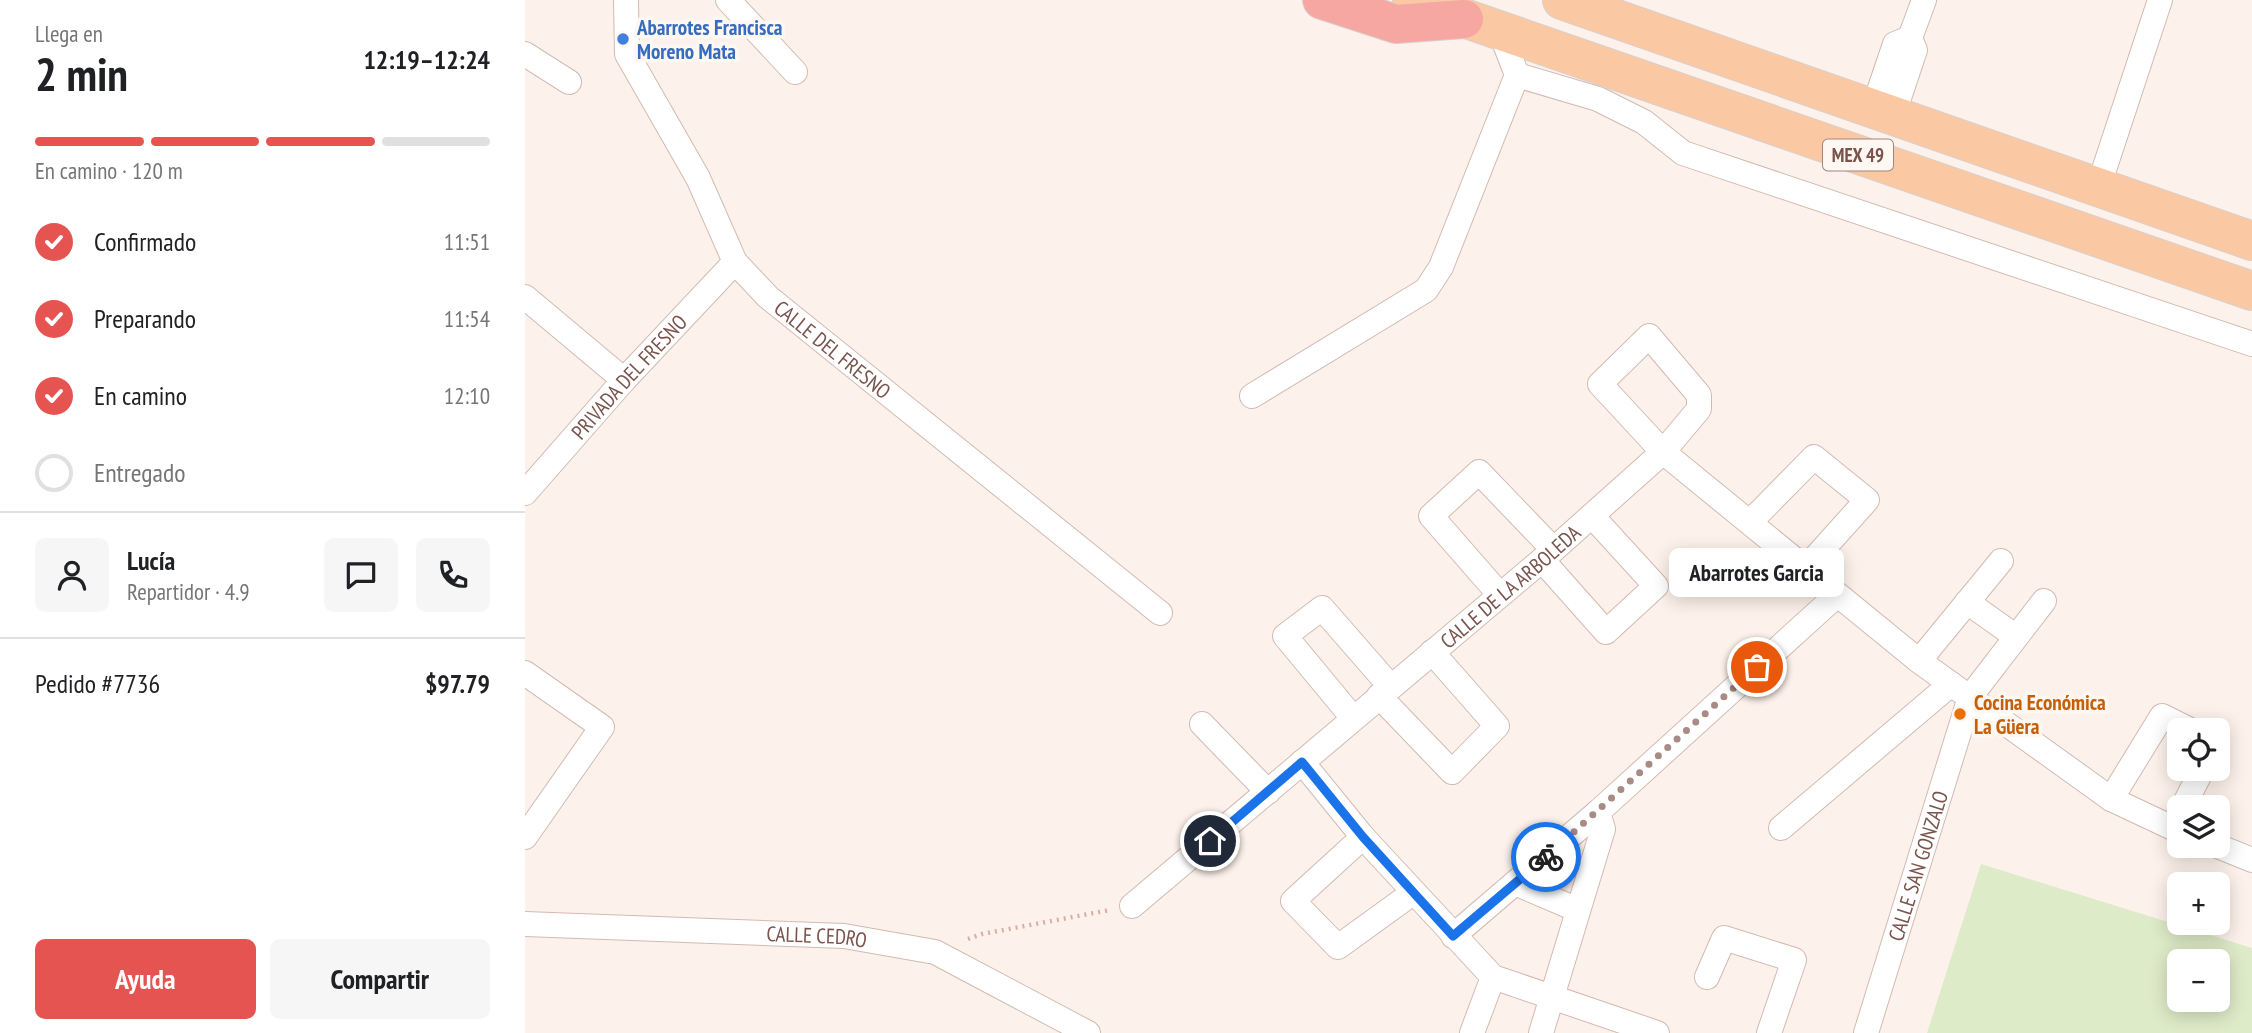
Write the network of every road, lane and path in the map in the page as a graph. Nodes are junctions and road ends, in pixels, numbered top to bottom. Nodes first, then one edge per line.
1 (626, 0) edge
2 (728, 0) edge
3 (1322, 0) edge
4 (1412, 0) edge
5 (1562, 0) edge
6 (1924, 0) edge
7 (2160, 0) edge
8 (1464, 19) junction
9 (1500, 31) junction
10 (525, 54) edge
11 (795, 72) dead end
12 (1517, 75) junction
13 (1635, 78) junction
14 (569, 82) dead end
15 (1883, 112) junction
16 (1644, 122) junction
17 (2098, 188) junction
18 (2252, 241) edge
19 (735, 262) junction
20 (2252, 290) edge
21 (525, 297) edge
22 (2252, 344) edge
23 (624, 380) junction
24 (1252, 396) dead end
25 (1663, 452) junction
26 (525, 493) edge
27 (1592, 516) junction
28 (1750, 522) junction
29 (1548, 554) junction
30 (2001, 561) dead end
31 (1806, 568) junction
32 (1500, 595) junction
33 (1837, 595) junction
34 (2044, 601) dead end
35 (1967, 602) junction
36 (1160, 613) dead end
37 (2015, 636) junction
38 (1432, 652) junction
39 (1919, 661) junction
40 (525, 673) edge
41 (1960, 690) junction
42 (1384, 691) junction
43 (1353, 718) junction
44 (2167, 718) edge
45 (1202, 724) dead end
46 (1302, 762) junction
47 (1268, 792) junction
48 (2111, 799) junction
49 (1598, 812) junction
50 (2167, 817) edge
51 (1781, 828) dead end
52 (525, 837) edge
53 (1363, 837) junction
54 (2230, 851) edge
55 (2252, 860) edge
56 (1515, 883) junction
57 (1414, 892) junction
58 (1132, 905) joint
59 (1578, 910) junction
60 (525, 924) edge
61 (1453, 936) junction
62 (935, 952) junction
63 (1707, 977) dead end
64 (1493, 978) junction
65 (1550, 998) junction
66 (1084, 1032) edge
67 (1472, 1033) edge
68 (1541, 1033) edge
69 (1657, 1033) edge
70 (1769, 1033) edge
71 (1866, 1033) edge

1 - 19 street, CALLE DEL FRESNO
2 - 11 street
3 - 8 highway
4 - 8 main road, MEX 49
5 - 15 main road, MEX 49
6 - 15 street
7 - 17 street
8 - 9 main road, MEX 49
9 - 12 street
9 - 13 main road, MEX 49
10 - 14 street
12 - 16 street
12 - 24 street
13 - 16 street
13 - 20 main road, MEX 49
15 - 17 main road, MEX 49
16 - 22 street
17 - 18 main road, MEX 49
19 - 23 street, PRIVADA DEL FRESNO
19 - 36 street, CALLE DEL FRESNO
21 - 23 street
23 - 26 street, PRIVADA DEL FRESNO
25 - 25 street, CALLE DE LA ARBOLEDA
25 - 27 street, CALLE DE LA ARBOLEDA
25 - 28 street
27 - 29 street, CALLE DE LA ARBOLEDA
27 - 29 street
28 - 31 street
28 - 31 street
29 - 32 street, CALLE DE LA ARBOLEDA
29 - 32 street
30 - 35 street
31 - 33 street
32 - 38 street, CALLE DE LA ARBOLEDA
33 - 39 street
33 - 49 street
34 - 37 street
35 - 37 street
35 - 39 street
37 - 41 street
38 - 42 street, CALLE DE LA ARBOLEDA
38 - 42 street
39 - 41 street
40 - 52 street
41 - 48 street
41 - 51 street
41 - 71 street, CALLE SAN GONZALO
42 - 43 street, CALLE DE LA ARBOLEDA
42 - 43 street
43 - 46 street, CALLE DE LA ARBOLEDA
44 - 48 street
45 - 47 street
46 - 47 street, CALLE DE LA ARBOLEDA
46 - 53 street
47 - 58 street, CALLE DE LA ARBOLEDA
48 - 50 street
49 - 56 street
49 - 59 street
53 - 57 street
53 - 57 street
54 - 55 street
56 - 59 street
56 - 61 street
57 - 61 street
58 - 62 path
59 - 65 street
60 - 62 street, CALLE CEDRO
61 - 64 street
62 - 66 street, CALLE CEDRO
63 - 70 street
64 - 65 street
64 - 67 street
65 - 68 street
65 - 69 street

